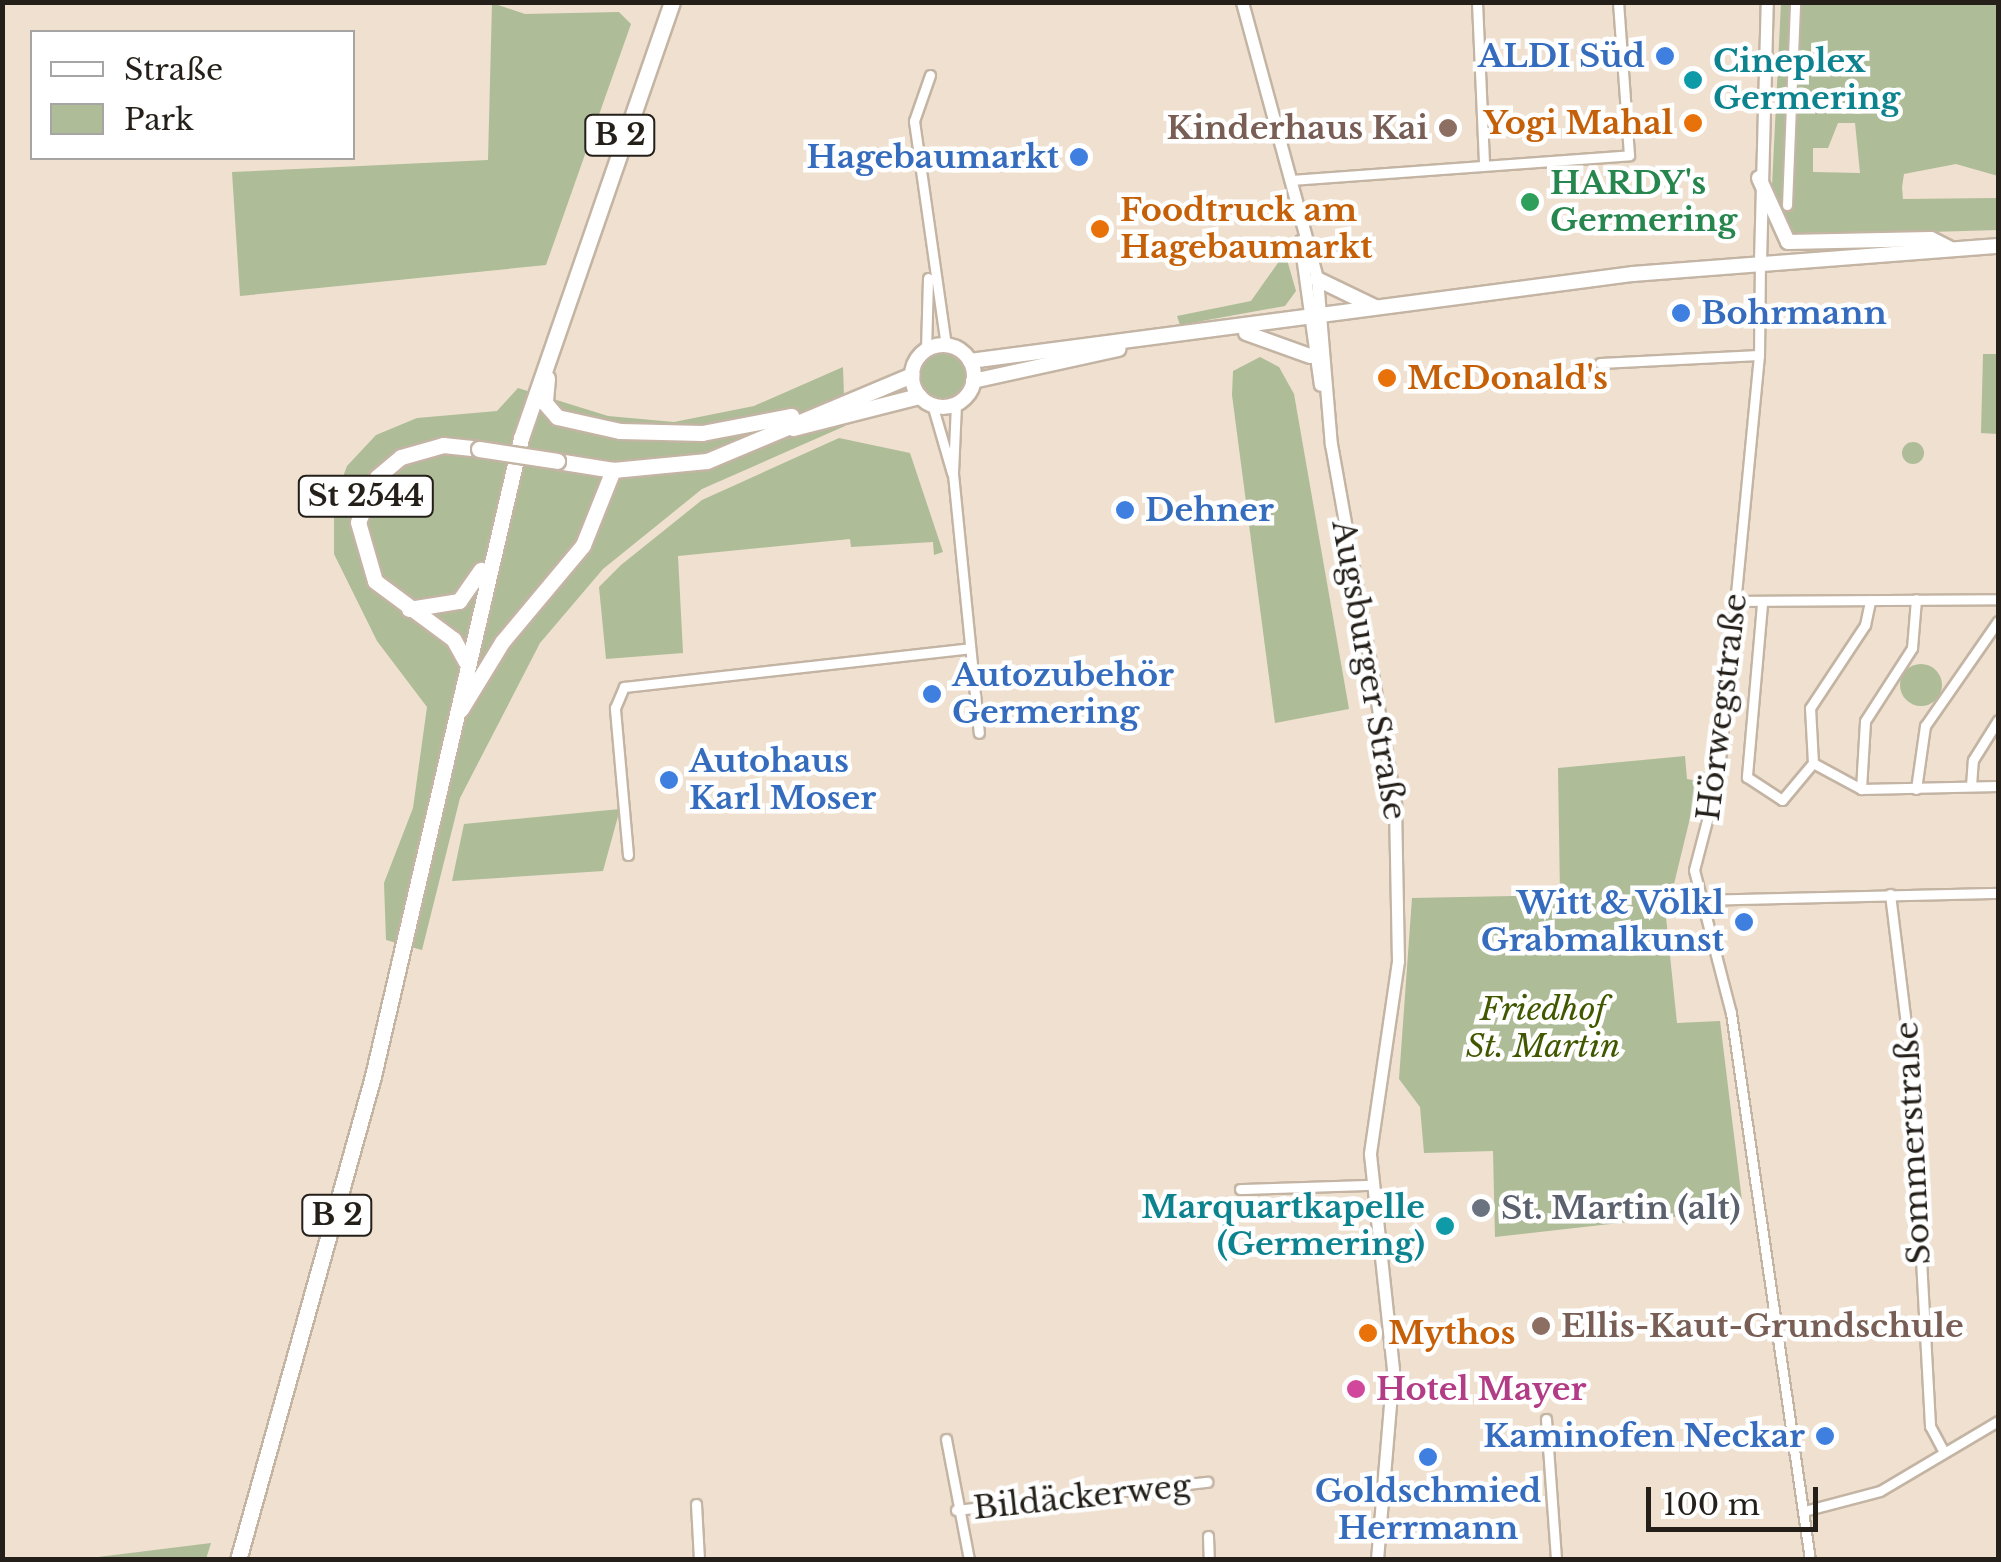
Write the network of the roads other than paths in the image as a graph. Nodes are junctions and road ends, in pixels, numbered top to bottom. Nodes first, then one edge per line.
1 (672, 2) edge
2 (1242, 2) edge
3 (1476, 2) edge
4 (1618, 2) edge
5 (1768, 2) edge
6 (1795, 2) edge
7 (930, 76) dead end
8 (1484, 163) junction
9 (1759, 178) junction
10 (1292, 180) junction
11 (1788, 205) dead end
12 (1299, 218) junction
13 (1998, 246) edge
14 (1949, 249) junction
15 (1760, 261) junction
16 (928, 265) junction
17 (1317, 279) junction
18 (1381, 308) junction
19 (1322, 317) junction
20 (1306, 320) junction
21 (1236, 331) junction
22 (946, 345) junction
23 (1134, 345) junction
24 (926, 350) junction
25 (1760, 355) junction
26 (1310, 356) junction
27 (544, 361) junction
28 (970, 362) junction
29 (1600, 363) dead end
30 (912, 374) junction
31 (973, 381) junction
32 (1324, 394) junction
33 (926, 400) junction
34 (956, 404) junction
35 (810, 412) junction
36 (774, 432) junction
37 (613, 470) junction
38 (952, 474) junction
39 (488, 566) junction
40 (1916, 599) junction
41 (1734, 601) junction
42 (1870, 601) junction
43 (1998, 601) edge
44 (1762, 604) junction
45 (409, 609) junction
46 (1998, 621) edge
47 (970, 648) junction
48 (466, 662) junction
49 (1998, 720) edge
50 (452, 725) junction
51 (979, 733) dead end
52 (1813, 763) junction
53 (1971, 786) junction
54 (1998, 786) edge
55 (1861, 788) junction
56 (1916, 789) junction
57 (628, 855) dead end
58 (1998, 893) edge
59 (1890, 894) junction
60 (1702, 900) junction
61 (1369, 1185) junction
62 (1240, 1189) dead end
63 (1546, 1419) dead end
64 (1998, 1422) edge
65 (946, 1439) dead end
66 (1942, 1449) junction
67 (1207, 1482) dead end
68 (696, 1504) dead end
69 (956, 1510) junction
70 (1808, 1510) junction
71 (1208, 1536) dead end
72 (238, 1560) edge
73 (699, 1560) edge
74 (968, 1560) edge
75 (1209, 1560) edge
76 (1377, 1560) edge
77 (1556, 1560) edge
78 (1810, 1560) edge

1 - 27 main road, B 2
2 - 10 street
3 - 8 street
4 - 8 street
5 - 9 street
6 - 11 street
7 - 16 street
8 - 10 street
9 - 14 main road
9 - 15 street
10 - 12 street
12 - 17 street, Augsburger Straße
12 - 20 street, Augsburger Straße
13 - 14 main road
14 - 15 main road
15 - 18 main road
15 - 25 street, Hörwegstraße
16 - 22 street
16 - 24 street
17 - 18 main road
17 - 19 street, Augsburger Straße
18 - 19 main road
19 - 20 main road
19 - 32 street, Augsburger Straße
20 - 21 main road
20 - 26 street, Augsburger Straße
21 - 23 main road
21 - 26 main road
22 - 24 main road
22 - 28 main road
23 - 28 main road
23 - 31 main road
24 - 30 main road
25 - 29 street
25 - 41 street, Hörwegstraße
26 - 32 street, Augsburger Straße
27 - 35 main road
27 - 39 main road, B 2
28 - 31 main road
30 - 33 main road
30 - 35 main road, St 2544
31 - 34 main road
32 - 61 street, Augsburger Straße
33 - 34 main road, St 2544
33 - 36 main road, St 2544
33 - 38 street
34 - 38 street
35 - 36 main road, St 2544
36 - 37 main road, St 2544
37 - 45 main road, St 2544, bridge
37 - 50 main road
38 - 47 street
39 - 45 main road
39 - 48 main road, B 2
40 - 42 street
40 - 43 street
40 - 55 street
41 - 44 street
41 - 60 street, Hörwegstraße
42 - 44 street
42 - 52 street
44 - 52 street
45 - 48 main road
46 - 56 street
47 - 51 street
47 - 57 street
48 - 50 main road, B 2
49 - 53 street
50 - 72 main road, B 2
52 - 55 street
53 - 54 street
53 - 56 street
55 - 56 street
58 - 59 street
59 - 60 street
59 - 66 street, Sommerstraße
60 - 70 street, Hörwegstraße
61 - 62 street
61 - 76 street, Augsburger Straße
63 - 77 street
64 - 66 street
65 - 69 street
66 - 70 street
67 - 69 street, Bildäckerweg
68 - 73 street
69 - 74 street
70 - 78 street, Hörwegstraße
71 - 75 street

